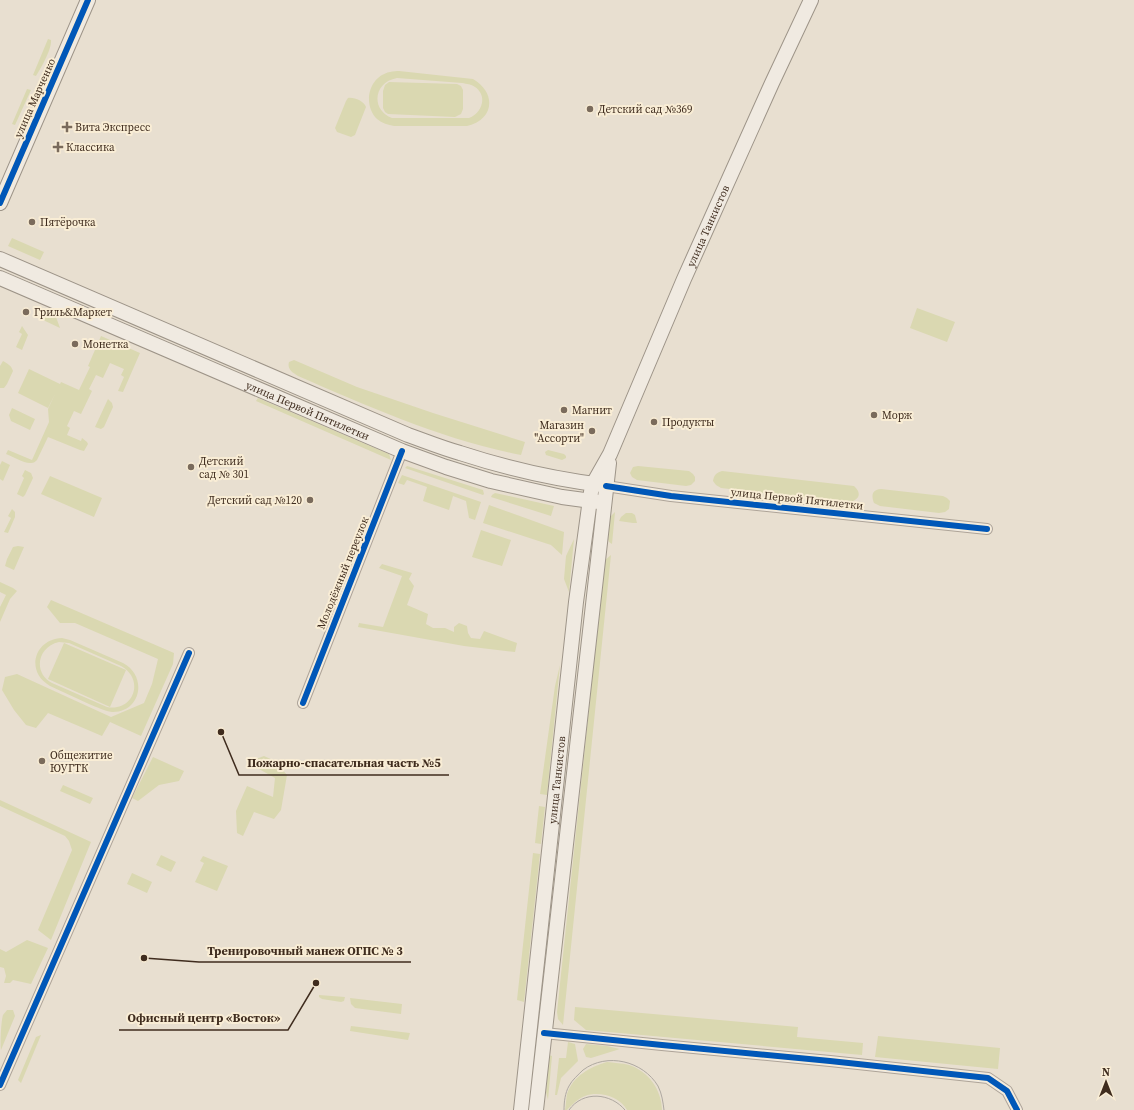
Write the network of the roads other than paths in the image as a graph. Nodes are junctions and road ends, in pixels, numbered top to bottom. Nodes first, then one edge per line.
1 (88, 0) edge
2 (811, 0) edge
3 (0, 203) edge
4 (0, 259) edge
5 (0, 278) edge
6 (402, 451) junction
7 (600, 485) junction
8 (622, 489) junction
9 (589, 501) junction
10 (604, 503) junction
11 (986, 529) dead end
12 (189, 654) dead end
13 (303, 703) dead end
14 (530, 1031) junction
15 (544, 1032) junction
16 (0, 1085) edge
17 (521, 1110) edge
18 (536, 1110) edge
19 (1017, 1110) edge

1 - 3 main road, улица Марченко
2 - 7 main road, улица Танкистов
4 - 7 main road, улица Первой Пятилетки
5 - 6 main road, улица Первой Пятилетки
6 - 9 main road, улица Первой Пятилетки
6 - 13 street, Молодёжный переулок
7 - 8 street, улица Первой Пятилетки
7 - 9 main road, улица Танкистов
7 - 10 main road, улица Танкистов
8 - 10 street
8 - 11 street, улица Первой Пятилетки
9 - 10 main road, улица Первой Пятилетки
9 - 14 main road, улица Танкистов
10 - 15 main road, улица Танкистов
12 - 16 street
14 - 15 main road
14 - 17 main road, улица Танкистов
15 - 18 main road, улица Танкистов
15 - 19 street

